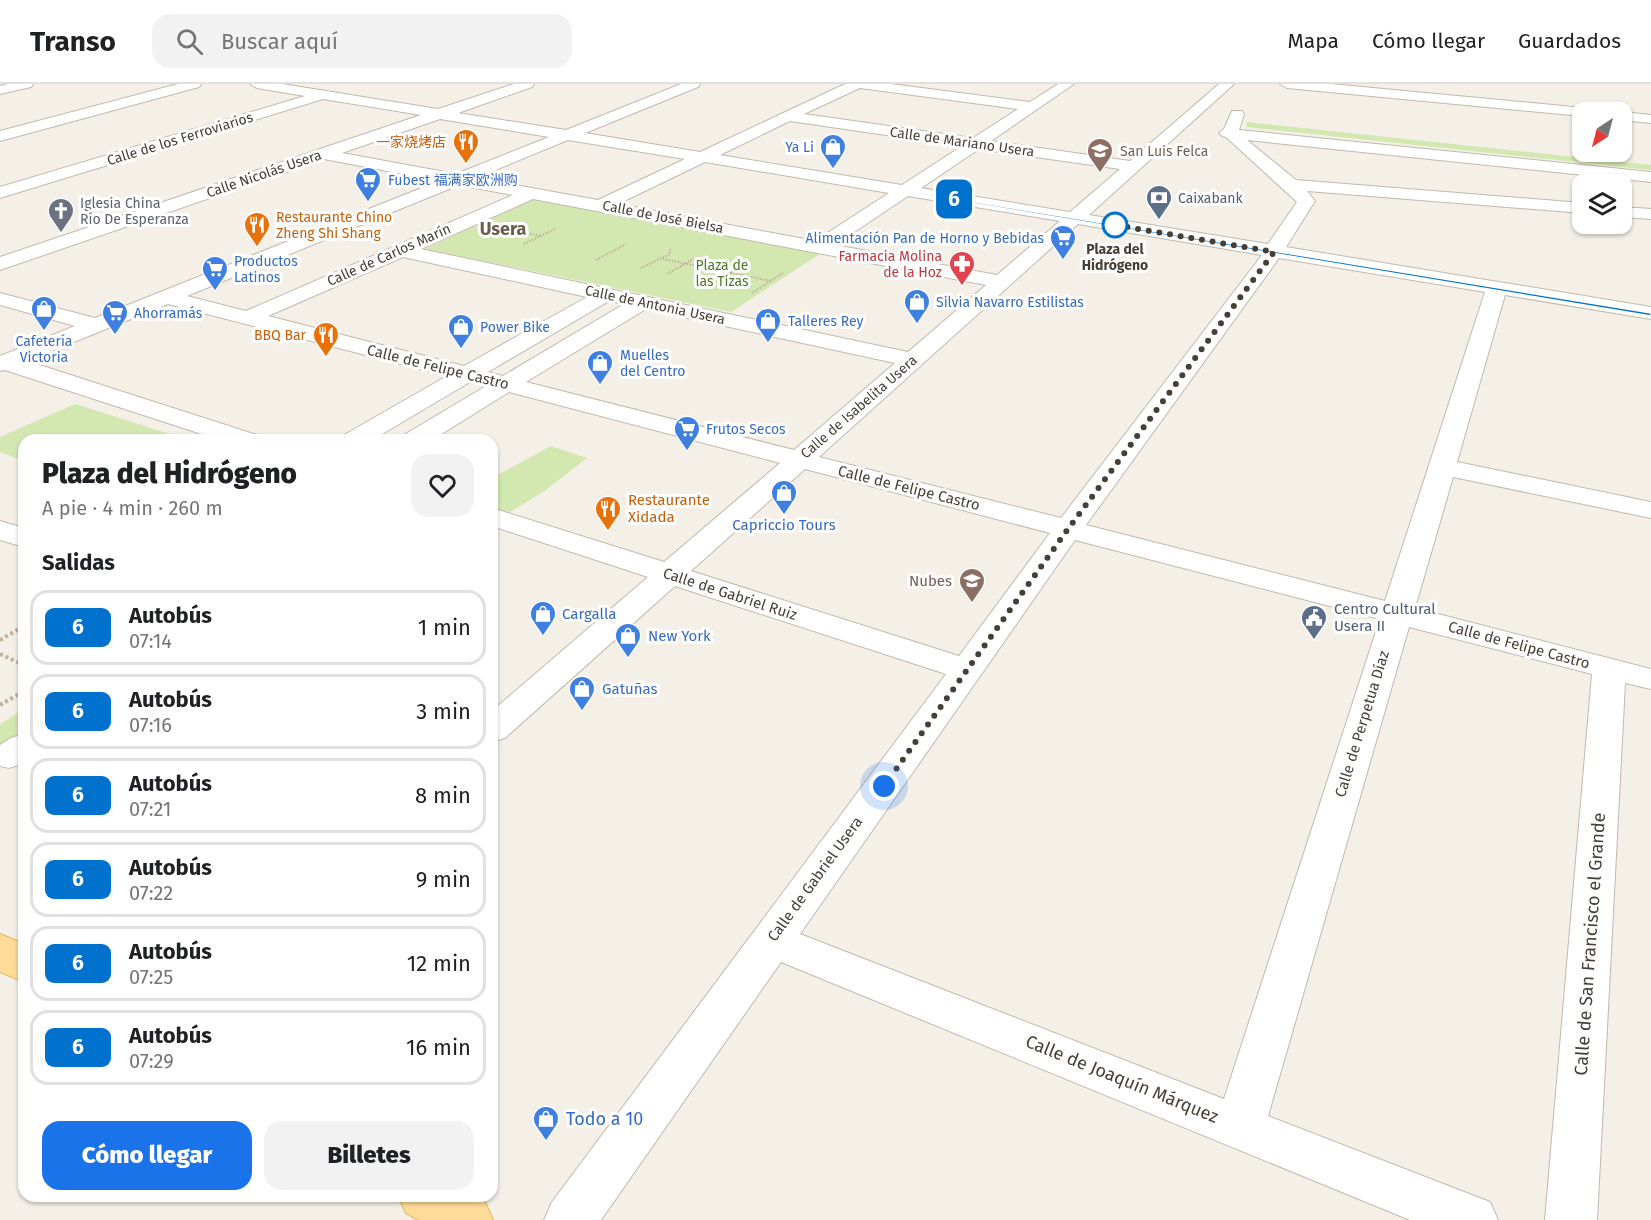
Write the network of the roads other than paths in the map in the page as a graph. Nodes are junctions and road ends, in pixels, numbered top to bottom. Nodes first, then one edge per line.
1 (26, 84) edge
2 (194, 84) edge
3 (256, 84) edge
4 (359, 84) edge
5 (527, 84) edge
6 (693, 84) edge
7 (858, 84) edge
8 (1067, 84) edge
9 (1227, 84) edge
10 (1287, 84) edge
11 (1398, 89) edge
12 (0, 90) edge
13 (1568, 92) dead end
14 (325, 95) junction
15 (1576, 102) edge
16 (1033, 106) junction
17 (1200, 108) junction
18 (1572, 111) edge
19 (440, 114) junction
20 (790, 117) junction
21 (1632, 117) edge
22 (1651, 119) edge
23 (1225, 125) junction
24 (1177, 128) junction
25 (0, 136) edge
26 (566, 136) junction
27 (1474, 139) dead end
28 (976, 144) junction
29 (324, 154) junction
30 (702, 158) junction
31 (1472, 159) junction
32 (1133, 166) junction
33 (1651, 177) edge
34 (457, 179) junction
35 (1291, 185) junction
36 (904, 191) junction
37 (0, 193) edge
38 (532, 193) junction
39 (600, 206) junction
40 (1572, 207) edge
41 (1632, 213) edge
42 (1651, 214) edge
43 (1074, 218) junction
44 (819, 247) junction
45 (399, 250) junction
46 (1274, 252) junction
47 (0, 264) edge
48 (1002, 282) junction
49 (1497, 288) junction
50 (605, 295) junction
51 (167, 297) junction
52 (0, 298) edge
53 (643, 302) junction
54 (1651, 313) edge
55 (247, 318) junction
56 (96, 325) junction
57 (912, 360) junction
58 (3, 363) edge
59 (468, 374) junction
60 (506, 384) junction
61 (229, 434) edge
62 (363, 434) edge
63 (423, 434) edge
64 (799, 460) junction
65 (1442, 467) junction
66 (1651, 510) edge
67 (498, 520) edge
68 (1068, 529) junction
69 (0, 530) edge
70 (18, 536) edge
71 (667, 574) junction
72 (1396, 613) junction
73 (1609, 668) junction
74 (969, 670) junction
75 (1651, 679) edge
76 (498, 722) edge
77 (771, 940) junction
78 (0, 951) edge
79 (18, 962) edge
80 (1240, 1126) junction
81 (435, 1202) edge
82 (467, 1220) edge
83 (570, 1220) edge
84 (1472, 1220) edge
85 (1571, 1220) edge

1 - 12 street
2 - 25 street
3 - 14 street
4 - 14 street, Calle de los Ferroviarios
5 - 19 street, Calle Nicolás Usera
6 - 26 street
7 - 16 street
7 - 20 street
8 - 16 street
9 - 17 street, Calle de Isabelita Usera
10 - 11 street
11 - 18 street
13 - 15 street
14 - 19 street
14 - 37 street, Calle de los Ferroviarios
16 - 28 street
17 - 23 street
17 - 24 street, Calle de Isabelita Usera
19 - 26 street
19 - 29 street, Calle Nicolás Usera
20 - 28 street, Calle de Mariano Usera
20 - 30 street
21 - 22 street
23 - 24 street
23 - 31 street
23 - 35 street, Calle de Gabriel Usera
24 - 32 street, Calle de Isabelita Usera
26 - 30 street
26 - 34 street
27 - 31 street
28 - 32 street, Calle de Mariano Usera
28 - 36 street
29 - 34 street, Calle de José Bielsa
29 - 47 street, Calle Nicolás Usera
30 - 36 street
30 - 39 street
31 - 33 street
32 - 43 street, Calle de Isabelita Usera
34 - 38 street, Calle de José Bielsa
34 - 51 street
35 - 40 street
35 - 46 street, Calle de Gabriel Usera
36 - 43 street
36 - 44 street
38 - 39 street, Calle de José Bielsa
38 - 45 street, Calle de Carlos Marín
39 - 44 street, Calle de José Bielsa
41 - 42 street
43 - 46 street
43 - 48 street, Calle de Isabelita Usera
44 - 48 street, Calle de José Bielsa
45 - 50 street, Calle de Antonia Usera
45 - 55 street, Calle de Carlos Marín
46 - 49 street
46 - 68 street, Calle de Gabriel Usera
48 - 57 street, Calle de Isabelita Usera
49 - 54 street
49 - 65 street, Calle de Perpetua Díaz
50 - 53 street, Calle de Antonia Usera
50 - 59 street
51 - 55 street, Calle de Felipe Castro
51 - 56 street
52 - 56 street
53 - 57 street, Calle de Antonia Usera
53 - 60 street
55 - 59 street, Calle de Felipe Castro
56 - 58 street
57 - 64 street, Calle de Isabelita Usera
58 - 61 street
59 - 60 street, Calle de Felipe Castro
59 - 62 street
60 - 63 street
60 - 64 street, Calle de Felipe Castro
64 - 68 street, Calle de Felipe Castro
64 - 71 street, Calle de Isabelita Usera
65 - 66 street
65 - 72 street, Calle de Perpetua Díaz
67 - 71 street, Calle de Gabriel Ruiz
68 - 72 street, Calle de Felipe Castro
68 - 74 street, Calle de Gabriel Usera
69 - 70 street
71 - 74 street, Calle de Gabriel Ruiz
71 - 76 street, Calle de Isabelita Usera
72 - 73 street, Calle de Felipe Castro
72 - 80 street, Calle de Perpetua Díaz
73 - 75 street, Calle de Felipe Castro
73 - 85 street, Calle de San Francisco el Grande
74 - 77 street, Calle de Gabriel Usera
77 - 80 street, Calle de Joaquín Márquez
77 - 83 street, Calle de Gabriel Usera
78 - 79 main road
80 - 84 street, Calle de Joaquín Márquez
81 - 82 main road

